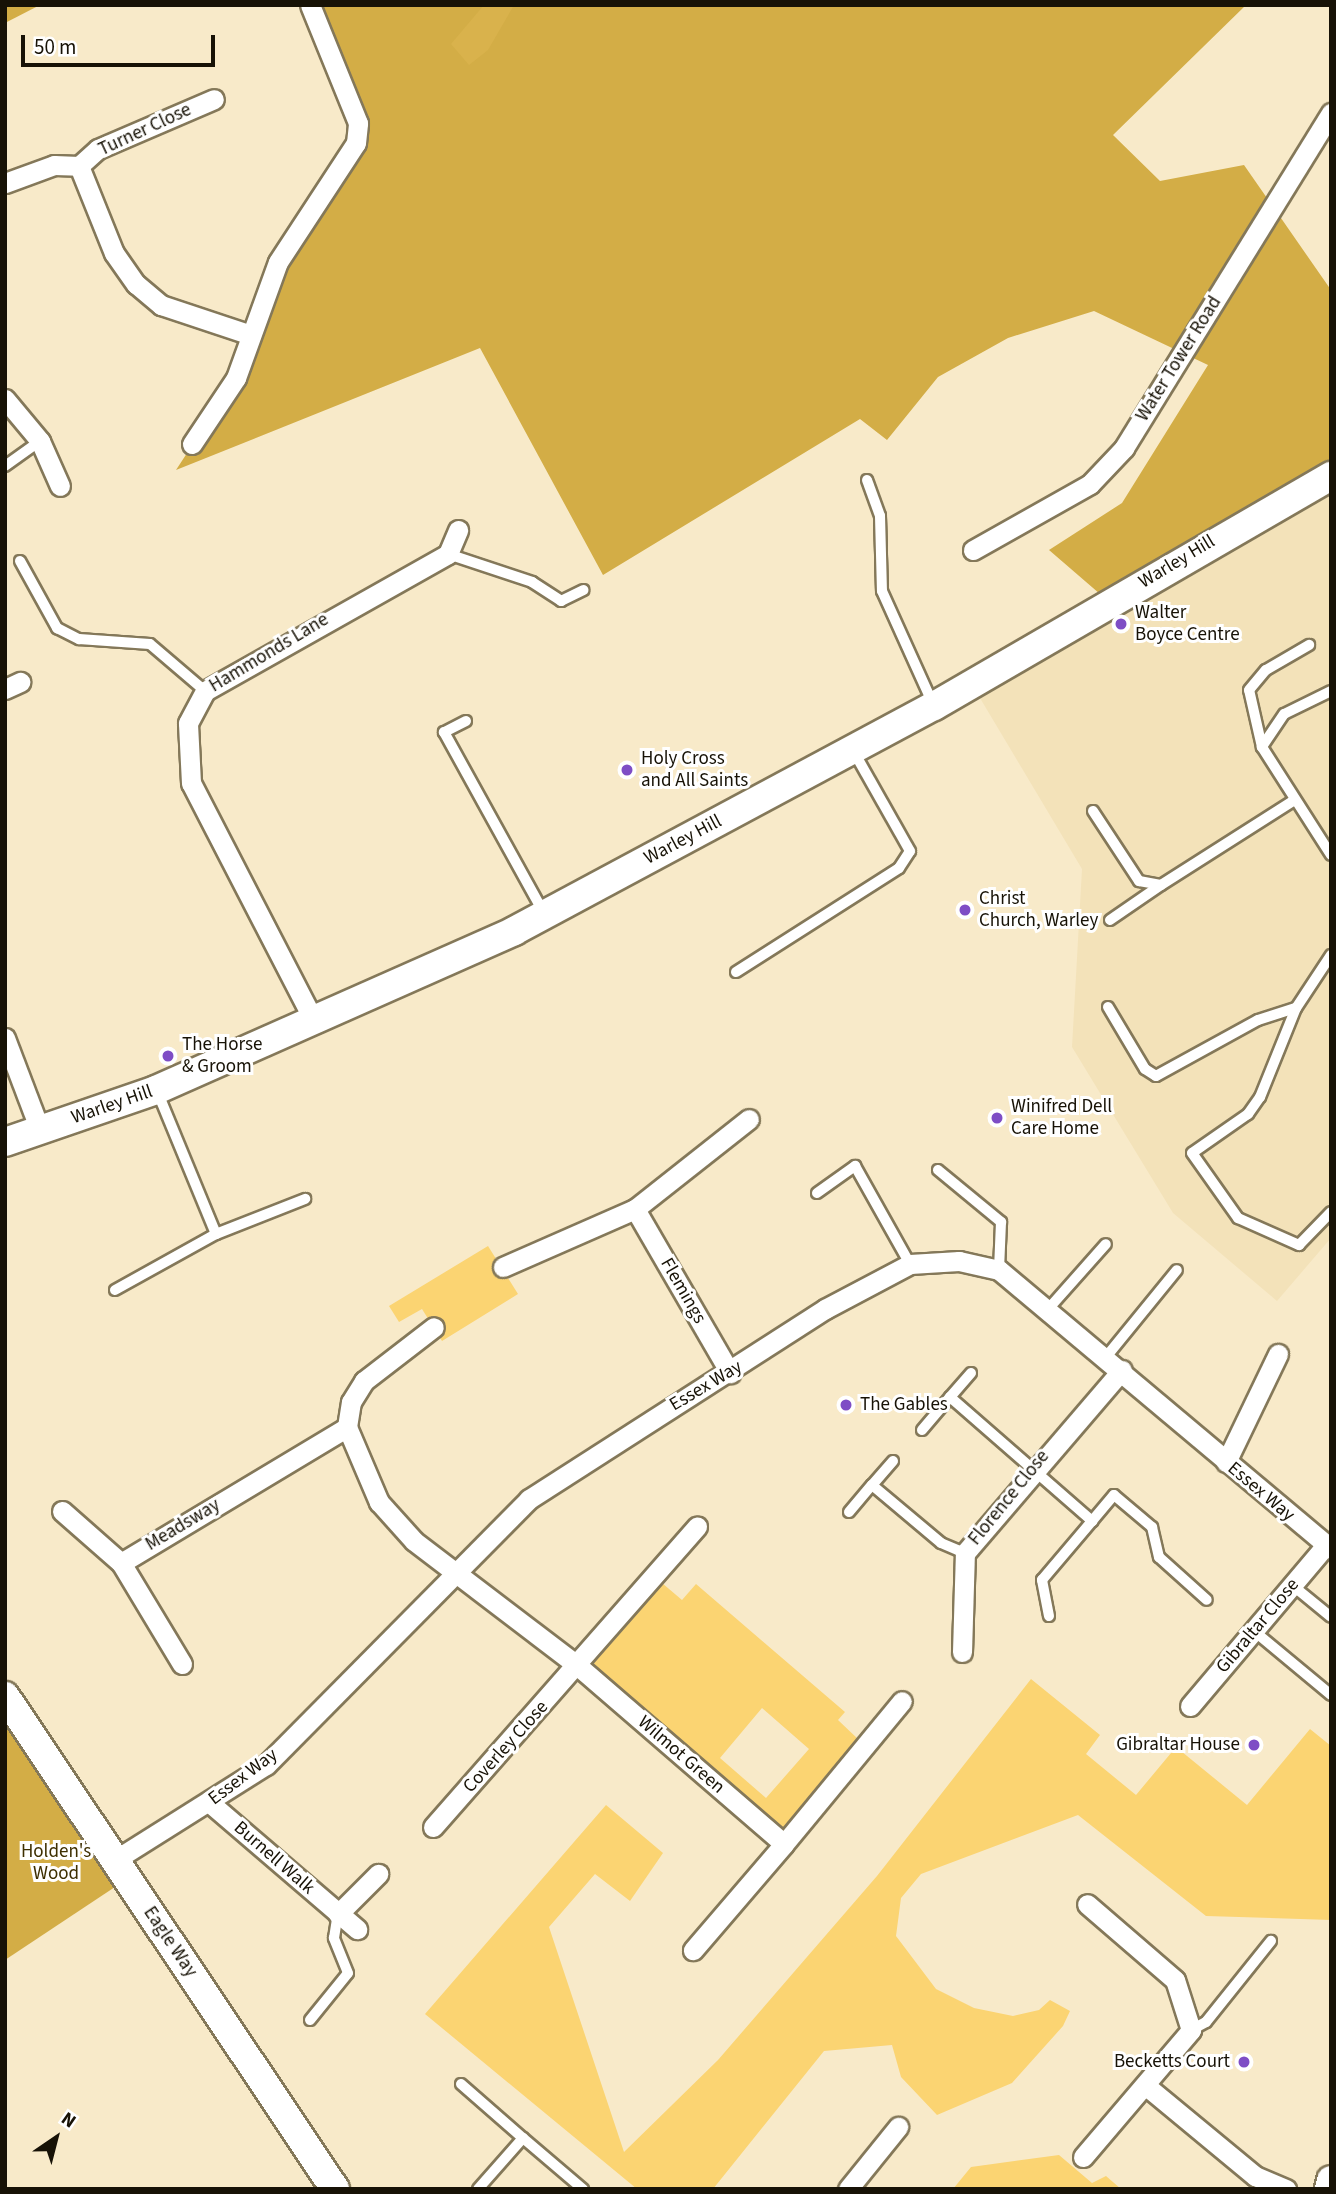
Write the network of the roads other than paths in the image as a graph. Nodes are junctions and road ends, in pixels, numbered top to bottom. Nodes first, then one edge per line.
1 (310, 5) edge
2 (214, 99) dead end
3 (1331, 113) edge
4 (79, 166) junction
5 (5, 183) edge
6 (251, 335) junction
7 (5, 399) edge
8 (40, 441) junction
9 (192, 444) dead end
10 (5, 466) edge
11 (1331, 476) edge
12 (867, 480) dead end
13 (60, 486) dead end
14 (458, 530) dead end
15 (973, 550) dead end
16 (448, 554) junction
17 (20, 561) dead end
18 (584, 590) dead end
19 (1309, 645) dead end
20 (205, 691) junction
21 (1331, 691) edge
22 (934, 706) junction
23 (467, 721) dead end
24 (1262, 747) junction
25 (852, 749) junction
26 (1293, 801) junction
27 (1093, 811) dead end
28 (1331, 855) edge
29 (1161, 885) junction
30 (545, 914) junction
31 (1110, 920) dead end
32 (1331, 954) edge
33 (736, 972) dead end
34 (1108, 1007) dead end
35 (1296, 1008) junction
36 (315, 1023) junction
37 (5, 1038) edge
38 (156, 1090) junction
39 (749, 1119) dead end
40 (40, 1130) junction
41 (5, 1142) edge
42 (938, 1170) dead end
43 (817, 1193) dead end
44 (305, 1199) dead end
45 (635, 1209) junction
46 (1331, 1212) edge
47 (216, 1234) junction
48 (1106, 1244) dead end
49 (910, 1264) junction
50 (503, 1267) dead end
51 (999, 1270) junction
52 (1177, 1270) dead end
53 (115, 1290) dead end
54 (1049, 1307) junction
55 (434, 1327) dead end
56 (1278, 1354) dead end
57 (1106, 1357) junction
58 (1122, 1370) junction
59 (730, 1373) junction
60 (971, 1373) dead end
61 (950, 1397) junction
62 (347, 1427) junction
63 (922, 1430) dead end
64 (893, 1461) dead end
65 (1226, 1462) junction
66 (1032, 1468) junction
67 (872, 1485) junction
68 (62, 1511) dead end
69 (849, 1511) dead end
70 (1092, 1521) junction
71 (697, 1526) dead end
72 (1328, 1547) edge
73 (965, 1553) junction
74 (121, 1563) junction
75 (453, 1572) junction
76 (1292, 1585) junction
77 (1207, 1600) dead end
78 (1049, 1616) dead end
79 (1331, 1617) edge
80 (1254, 1631) junction
81 (962, 1652) dead end
82 (182, 1664) dead end
83 (578, 1666) junction
84 (1331, 1695) edge
85 (5, 1696) edge
86 (902, 1701) dead end
87 (1191, 1706) dead end
88 (210, 1803) junction
89 (433, 1827) dead end
90 (784, 1844) junction
91 (115, 1860) junction
92 (378, 1874) dead end
93 (1087, 1904) dead end
94 (338, 1914) junction
95 (358, 1929) dead end
96 (1271, 1941) dead end
97 (693, 1950) dead end
98 (310, 2020) dead end
99 (1191, 2030) junction
100 (461, 2084) dead end
101 (1145, 2085) junction
102 (898, 2127) dead end
103 (523, 2138) junction
104 (1083, 2157) dead end
105 (1331, 2180) edge
106 (571, 2185) edge
107 (335, 2189) edge
108 (478, 2189) edge
109 (583, 2189) edge
110 (848, 2189) edge
111 (1286, 2189) edge
112 (1329, 2189) edge

1 - 6 street
2 - 4 street, Turner Close
3 - 15 street, Water Tower Road
4 - 5 street
4 - 6 street
6 - 9 street
7 - 8 street
8 - 10 lane
8 - 13 street
11 - 22 main road, Warley Hill
12 - 22 lane
14 - 16 street
16 - 18 lane
16 - 20 street, Hammonds Lane
17 - 20 lane
19 - 24 lane
20 - 36 street, Hammonds Lane
21 - 24 lane
22 - 25 main road, Warley Hill
23 - 30 lane
24 - 26 lane
25 - 30 main road, Warley Hill
25 - 33 lane
26 - 28 lane
26 - 29 lane
27 - 29 lane
29 - 31 lane
30 - 36 main road, Warley Hill
32 - 35 lane
34 - 35 lane
35 - 46 lane
36 - 38 main road, Warley Hill
37 - 40 street
38 - 40 main road, Warley Hill
38 - 47 lane
39 - 45 street
40 - 41 main road, Warley Hill
42 - 51 lane
43 - 49 lane
44 - 47 lane
45 - 50 street
45 - 59 street, Flemings
47 - 53 lane
48 - 54 lane
49 - 51 street, Essex Way
49 - 59 street, Essex Way
51 - 54 street, Essex Way
52 - 57 lane
54 - 57 street, Essex Way
55 - 62 street
56 - 65 street
57 - 58 street, Essex Way
58 - 65 street, Essex Way
58 - 66 street, Florence Close
59 - 75 street, Essex Way
60 - 61 lane
61 - 63 lane
61 - 66 lane
62 - 74 street, Meadsway
62 - 75 street
64 - 67 lane
65 - 72 street, Essex Way
66 - 70 lane
66 - 73 street, Florence Close
67 - 69 lane
67 - 73 lane
68 - 74 street
70 - 77 lane
70 - 78 lane
71 - 83 street
72 - 76 street, Gibraltar Close
73 - 81 street, Florence Close
74 - 82 street
75 - 83 street, Wilmot Green
75 - 88 street, Essex Way
76 - 79 lane
76 - 80 street, Gibraltar Close
80 - 84 lane
80 - 87 street, Gibraltar Close
83 - 89 street, Coverley Close
83 - 90 street, Wilmot Green
85 - 91 main road, Eagle Way
86 - 90 street
88 - 91 street, Essex Way
88 - 94 street, Burnell Walk
90 - 97 street
91 - 107 main road, Eagle Way
92 - 94 street
93 - 99 street
94 - 95 street, Burnell Walk
94 - 98 lane
96 - 99 lane
99 - 101 street
100 - 103 lane
101 - 104 street
101 - 111 street
102 - 110 street
103 - 106 lane
103 - 108 lane
105 - 112 main road
106 - 109 lane

